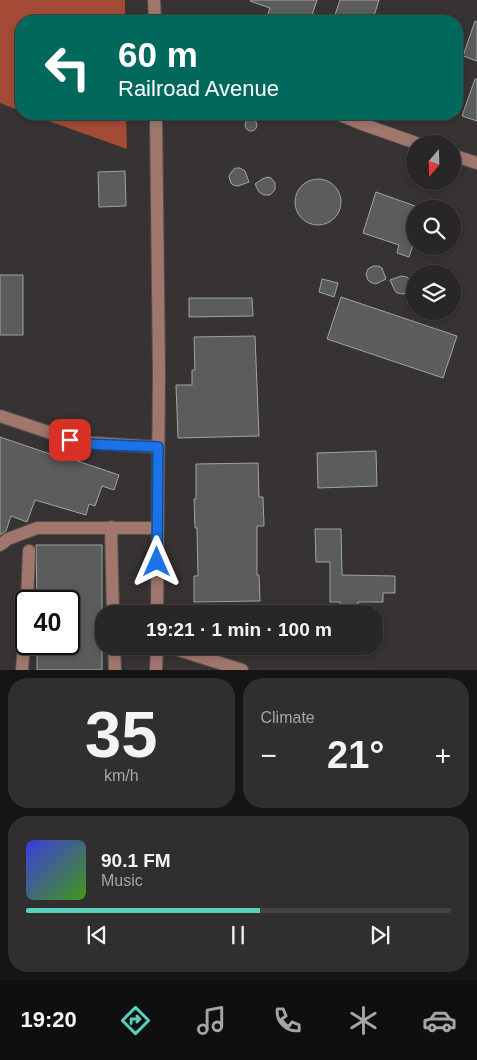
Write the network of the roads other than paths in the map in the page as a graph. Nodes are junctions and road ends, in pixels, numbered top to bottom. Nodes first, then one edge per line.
1 (154, 0) edge
2 (155, 15) edge
3 (156, 120) edge
4 (352, 120) edge
5 (406, 139) edge
6 (461, 158) edge
7 (477, 163) edge
8 (0, 416) edge
9 (158, 447) junction
10 (111, 528) junction
11 (157, 528) junction
12 (0, 545) edge
13 (29, 551) dead end
14 (27, 590) edge
15 (113, 605) edge
16 (157, 605) edge
17 (23, 655) edge
18 (114, 655) edge
19 (156, 655) edge
20 (194, 655) edge
21 (22, 670) edge
22 (115, 670) edge
23 (156, 670) edge
24 (242, 670) edge

1 - 2 street
3 - 9 street
4 - 5 street
6 - 7 street
8 - 9 street
9 - 11 street
10 - 11 street
10 - 12 street
10 - 15 street
11 - 16 street
13 - 14 street
17 - 21 street
18 - 22 street
19 - 23 street
20 - 24 street

